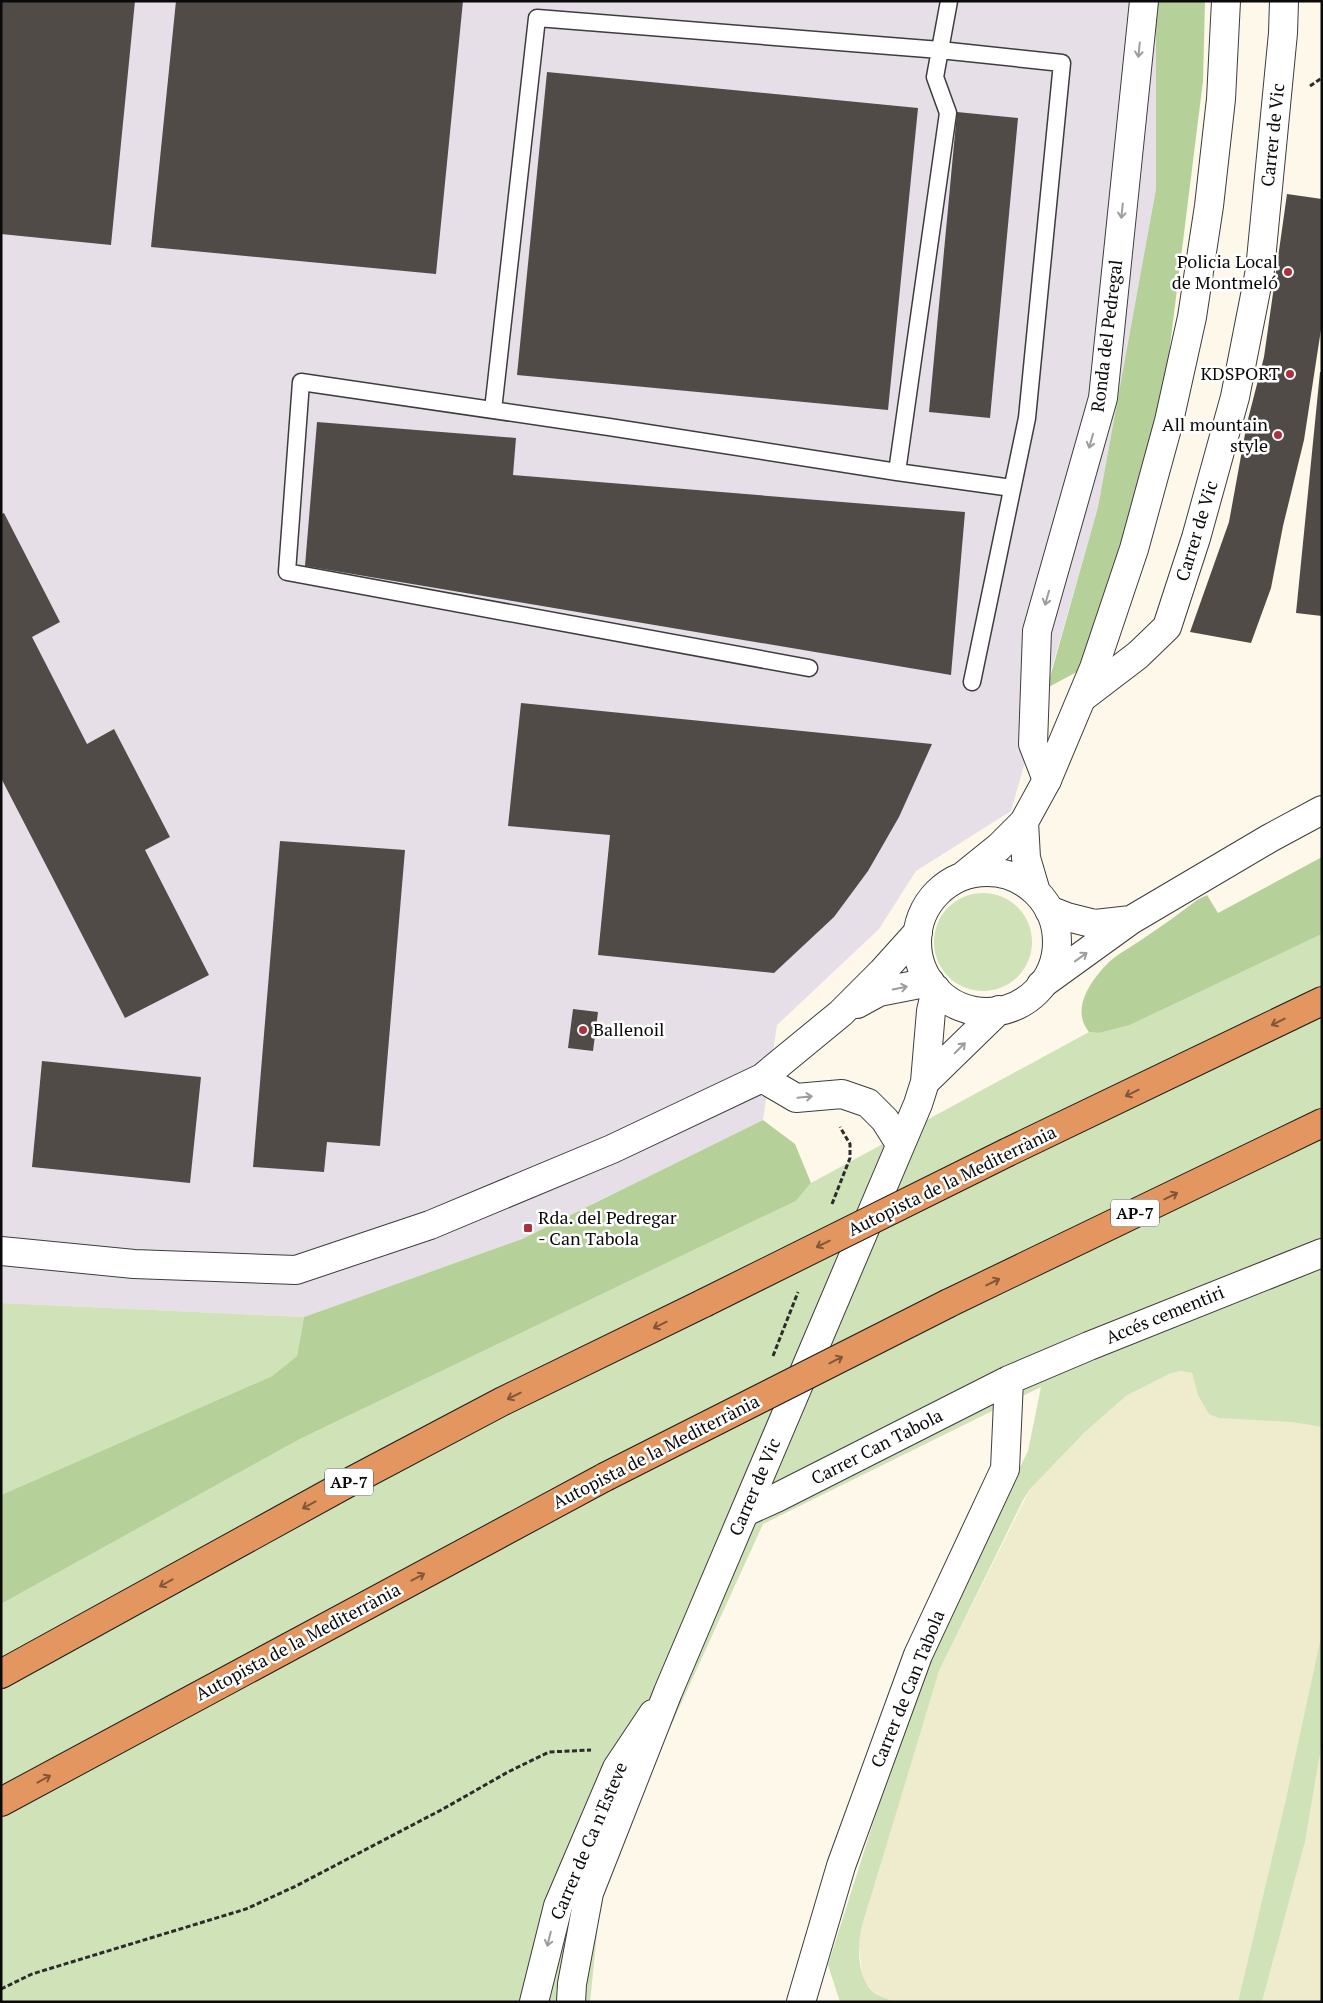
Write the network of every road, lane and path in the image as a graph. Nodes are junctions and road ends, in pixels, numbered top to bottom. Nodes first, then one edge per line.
1 (949, 1) edge
2 (1144, 1) edge
3 (1226, 1) edge
4 (1284, 1) edge
5 (940, 50) junction
6 (1322, 78) edge
7 (1303, 91) dead end
8 (494, 410) junction
9 (896, 472) junction
10 (1012, 488) junction
11 (809, 668) dead end
12 (972, 682) dead end
13 (1083, 697) junction
14 (1047, 780) junction
15 (1322, 810) edge
16 (1024, 822) junction
17 (963, 876) junction
18 (1042, 901) junction
19 (1131, 920) junction
20 (918, 932) junction
21 (1041, 985) junction
22 (933, 986) junction
23 (1322, 1001) edge
24 (999, 1010) junction
25 (841, 1014) junction
26 (762, 1078) junction
27 (925, 1082) junction
28 (833, 1122) dead end
29 (1322, 1123) edge
30 (900, 1144) junction
31 (829, 1213) dead end
32 (1, 1250) edge
33 (1322, 1254) edge
34 (800, 1286) dead end
35 (772, 1360) dead end
36 (1009, 1380) junction
37 (745, 1512) junction
38 (1, 1674) edge
39 (668, 1692) junction
40 (624, 1758) junction
41 (1, 1802) edge
42 (1, 1989) edge
43 (534, 2002) edge
44 (571, 2002) edge
45 (801, 2002) edge

1 - 5 lane
2 -> 14 street, Ronda del Pedregal
3 - 13 street, Carrer de Vic
4 - 13 street, Carrer de Vic
5 - 8 lane
5 - 9 lane
5 - 10 lane
6 - 7 path
8 - 9 lane
8 - 11 lane
9 - 10 lane
10 - 12 lane
13 - 14 street, Carrer de Vic
14 - 16 street, Carrer de Vic
15 - 19 street
16 - 17 street, Carrer de Vic
16 - 18 street
17 - 18 street
17 - 20 street
18 - 19 street
18 - 21 street
21 -> 19 street
20 - 22 street
20 - 25 street
21 - 24 street
22 - 24 street
25 -> 22 street
22 - 27 street, Carrer de Vic
23 -> 38 highway, Autopista de la Mediterrània / AP-7, bridge
27 -> 24 street, Carrer de Vic
25 - 26 street
26 -> 30 street
26 - 32 street
27 - 30 street, Carrer de Vic
28 - 31 path
41 -> 29 highway, Autopista de la Mediterrània / AP-7, bridge
30 - 37 street, Carrer de Vic
33 - 36 street, Accés cementiri
34 - 35 path
36 - 37 street, Carrer Can Tabola
36 - 45 street, Carrer de Can Tabola
37 - 39 street, Carrer de Vic
39 - 40 street, Carrer de Ca n'Esteve
39 - 44 street, Carrer de Vic
40 - 42 path
40 -> 43 street, Carrer de Ca n'Esteve

